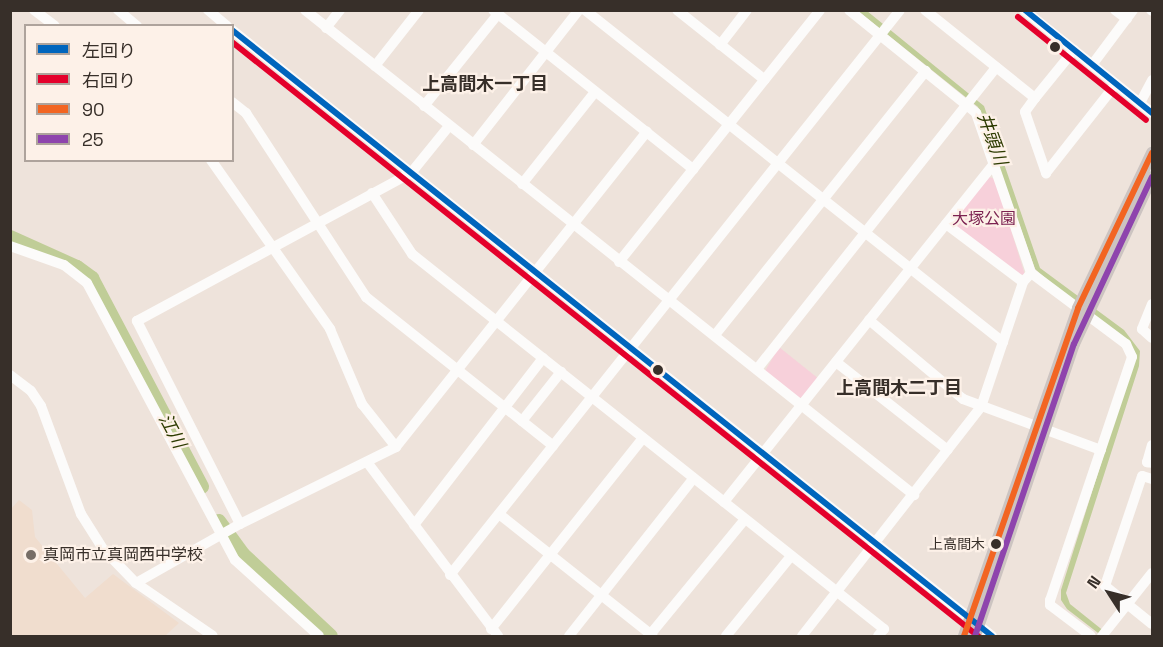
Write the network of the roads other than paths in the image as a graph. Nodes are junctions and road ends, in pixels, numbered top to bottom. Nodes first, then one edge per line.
1 (34, 10) edge
2 (118, 10) edge
3 (208, 10) edge
4 (305, 10) edge
5 (340, 10) edge
6 (419, 10) edge
7 (579, 10) edge
8 (585, 10) edge
9 (677, 10) edge
10 (747, 10) edge
11 (820, 10) edge
12 (849, 10) edge
13 (900, 10) edge
14 (925, 10) edge
15 (1024, 10) edge
16 (1115, 10) edge
17 (496, 12) edge
18 (1130, 15) edge
19 (52, 24) edge
20 (135, 24) edge
21 (225, 24) edge
22 (326, 28) junction
23 (234, 32) edge
24 (880, 35) junction
25 (720, 45) junction
26 (1074, 50) junction
27 (546, 52) junction
28 (1092, 65) junction
29 (375, 66) junction
30 (996, 67) junction
31 (926, 70) junction
32 (765, 80) junction
33 (1152, 80) edge
34 (1116, 84) junction
35 (596, 92) junction
36 (1035, 98) junction
37 (1140, 103) junction
38 (234, 104) edge
39 (967, 104) junction
40 (424, 106) junction
41 (1152, 113) edge
42 (729, 125) junction
43 (449, 126) junction
44 (647, 132) junction
45 (473, 145) junction
46 (1152, 153) edge
47 (212, 162) edge
48 (777, 164) junction
49 (993, 165) junction
50 (693, 169) junction
51 (411, 173) junction
52 (1152, 177) edge
53 (522, 184) junction
54 (372, 193) junction
55 (822, 199) junction
56 (318, 222) junction
57 (946, 224) junction
58 (574, 226) junction
59 (865, 233) junction
60 (10, 246) edge
61 (270, 247) junction
62 (619, 262) junction
63 (910, 269) junction
64 (537, 272) junction
65 (1027, 278) junction
66 (668, 301) junction
67 (1152, 304) edge
68 (1082, 312) junction
69 (869, 320) junction
70 (498, 322) junction
71 (715, 336) junction
72 (1152, 338) edge
73 (1003, 342) junction
74 (631, 348) junction
75 (543, 358) junction
76 (836, 362) junction
77 (757, 369) junction
78 (458, 370) junction
79 (561, 372) junction
80 (10, 375) edge
81 (592, 397) junction
82 (802, 405) junction
83 (505, 407) junction
84 (981, 407) junction
85 (522, 421) junction
86 (1040, 429) junction
87 (643, 438) junction
88 (1152, 445) edge
89 (553, 446) junction
90 (396, 447) junction
91 (948, 450) junction
92 (1101, 450) junction
93 (764, 453) junction
94 (367, 462) junction
95 (1152, 463) edge
96 (694, 478) junction
97 (1152, 479) edge
98 (914, 495) junction
99 (724, 502) junction
100 (499, 514) junction
101 (745, 519) junction
102 (240, 524) junction
103 (414, 525) junction
104 (219, 535) junction
105 (876, 543) junction
106 (550, 555) junction
107 (791, 556) junction
108 (1152, 573) edge
109 (450, 575) junction
110 (136, 584) junction
111 (837, 592) junction
112 (601, 596) junction
113 (1127, 604) junction
114 (1152, 624) edge
115 (974, 627) edge
116 (494, 633) edge
117 (213, 636) edge
118 (319, 636) edge
119 (569, 636) edge
120 (651, 636) edge
121 (726, 636) edge
122 (802, 636) edge
123 (878, 636) edge
124 (964, 636) edge
125 (992, 636) edge
126 (1091, 636) edge
127 (1102, 636) edge

1 - 19 street
2 - 20 street
3 - 21 street
4 - 22 street
5 - 22 street
6 - 29 street
7 - 27 street
8 - 42 street
9 - 25 street
10 - 25 street
11 - 32 street
12 - 24 street
13 - 24 street
14 - 30 street
15 - 26 street
16 - 18 street
17 - 27 street
17 - 40 street
18 - 28 street
22 - 29 street
23 - 51 street
24 - 31 street
24 - 48 street
25 - 32 street
26 - 28 street
26 - 36 street
27 - 35 street
27 - 45 street
28 - 34 street
29 - 40 street
30 - 36 street
30 - 39 street
31 - 39 street
31 - 55 street
32 - 42 street
33 - 37 street
34 - 36 street
34 - 37 street
35 - 44 street
35 - 53 street
37 - 41 street
38 - 56 street
39 - 49 street
39 - 59 street
40 - 43 street
42 - 48 street
42 - 50 street
43 - 45 street
43 - 51 street
44 - 50 street
44 - 58 street
45 - 53 street
46 - 68 main road
47 - 61 street
48 - 55 street
48 - 66 street
49 - 57 street
49 - 65 street
50 - 62 street
51 - 54 street
51 - 64 street
52 - 68 main road
53 - 58 street
54 - 56 street
54 - 70 street
55 - 59 street
55 - 71 street
56 - 61 street
56 - 78 street
57 - 63 street
57 - 65 street
58 - 62 street
58 - 64 street
59 - 63 street
59 - 77 street
60 - 104 street
61 - 90 street
61 - 102 street
62 - 66 street
63 - 69 street
63 - 73 street
64 - 70 street
64 - 74 street
65 - 68 street
65 - 73 street
66 - 71 street
66 - 74 street
67 - 72 street
68 - 86 main road
68 - 92 street
69 - 76 street
69 - 84 street
70 - 75 street
70 - 78 street
71 - 77 street
73 - 84 street
74 - 81 street
74 - 93 street
75 - 79 street
75 - 83 street
76 - 82 street
76 - 91 street
77 - 82 street
78 - 83 street
78 - 90 street
79 - 81 street
79 - 85 street
80 - 110 street
81 - 87 street
81 - 89 street
82 - 93 street
82 - 98 street
83 - 85 street
83 - 103 street
84 - 86 street
84 - 91 street
85 - 89 street
86 - 92 street
86 - 115 main road
87 - 96 street
87 - 106 street
88 - 95 street
89 - 100 street
90 - 94 street
91 - 98 street
92 - 126 street
93 - 99 street
93 - 105 street
94 - 102 street
94 - 103 street
96 - 99 street
96 - 112 street
97 - 113 street
98 - 105 street
99 - 101 street
100 - 106 street
100 - 109 street
101 - 107 street
101 - 120 street
102 - 104 street
103 - 109 street
104 - 110 street
104 - 118 street
105 - 111 street
105 - 115 street
106 - 112 street
106 - 116 street
107 - 111 street
107 - 121 street
108 - 113 street
109 - 116 street
110 - 117 street
111 - 122 street
111 - 123 street
112 - 119 street
112 - 120 street
113 - 114 street
113 - 127 street
115 - 124 main road
115 - 125 street

